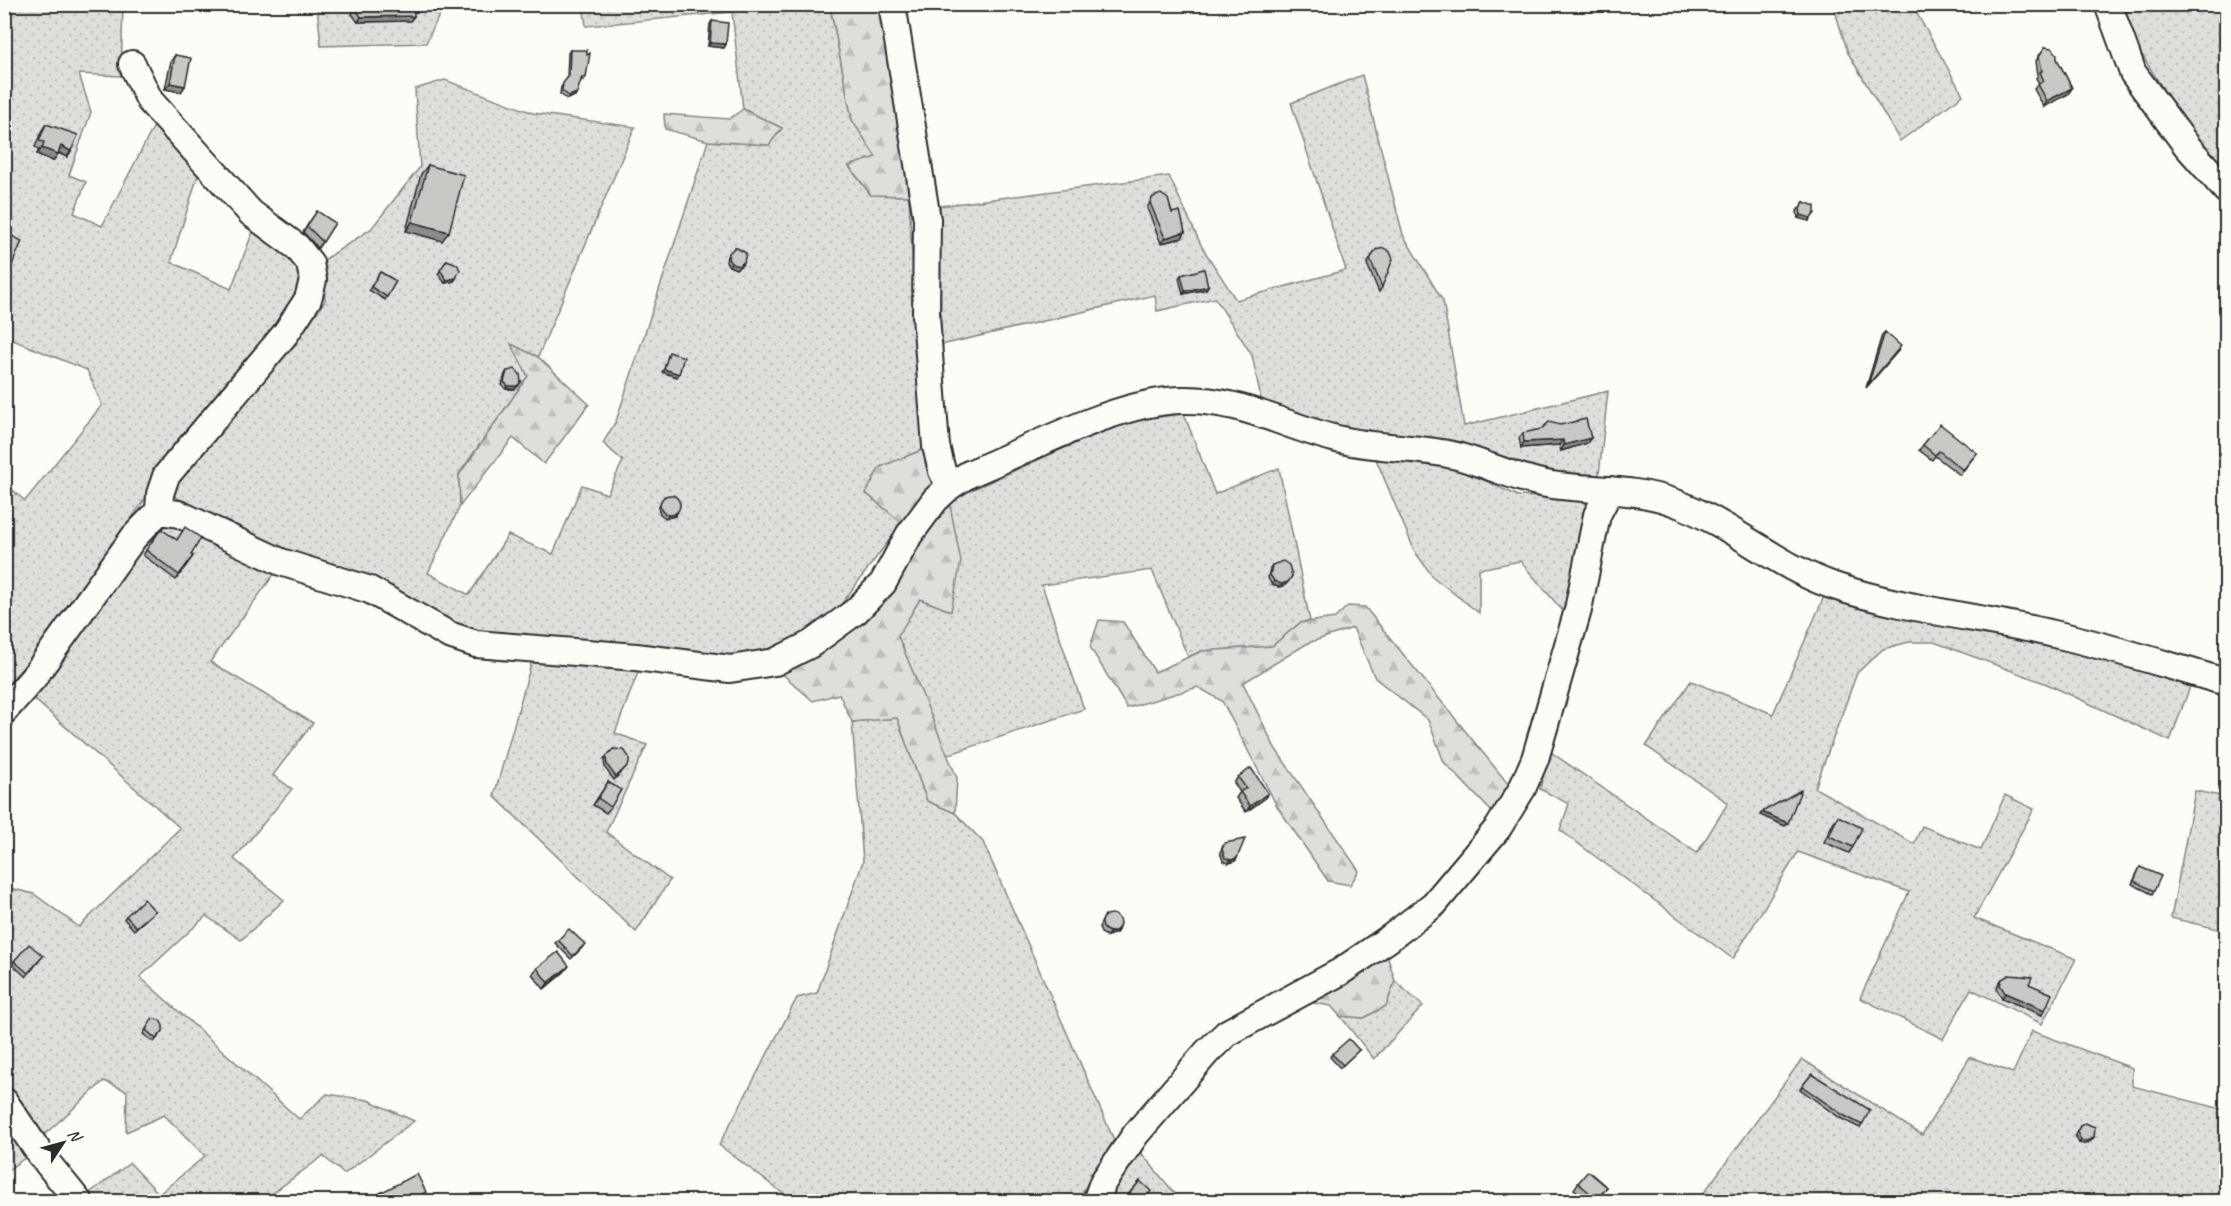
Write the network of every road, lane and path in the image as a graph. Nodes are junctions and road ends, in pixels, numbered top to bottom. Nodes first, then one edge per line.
1 (892, 4) edge
2 (2108, 4) edge
3 (132, 64) dead end
4 (2226, 190) edge
5 (950, 486) junction
6 (1610, 489) junction
7 (159, 511) junction
8 (2226, 682) edge
9 (4, 711) edge
10 (4, 1101) edge
11 (79, 1202) edge
12 (1096, 1202) edge

1 - 5 street
2 - 4 street
3 - 7 street
5 - 6 street
5 - 7 street
6 - 8 street
6 - 12 street
7 - 9 street
10 - 11 street

